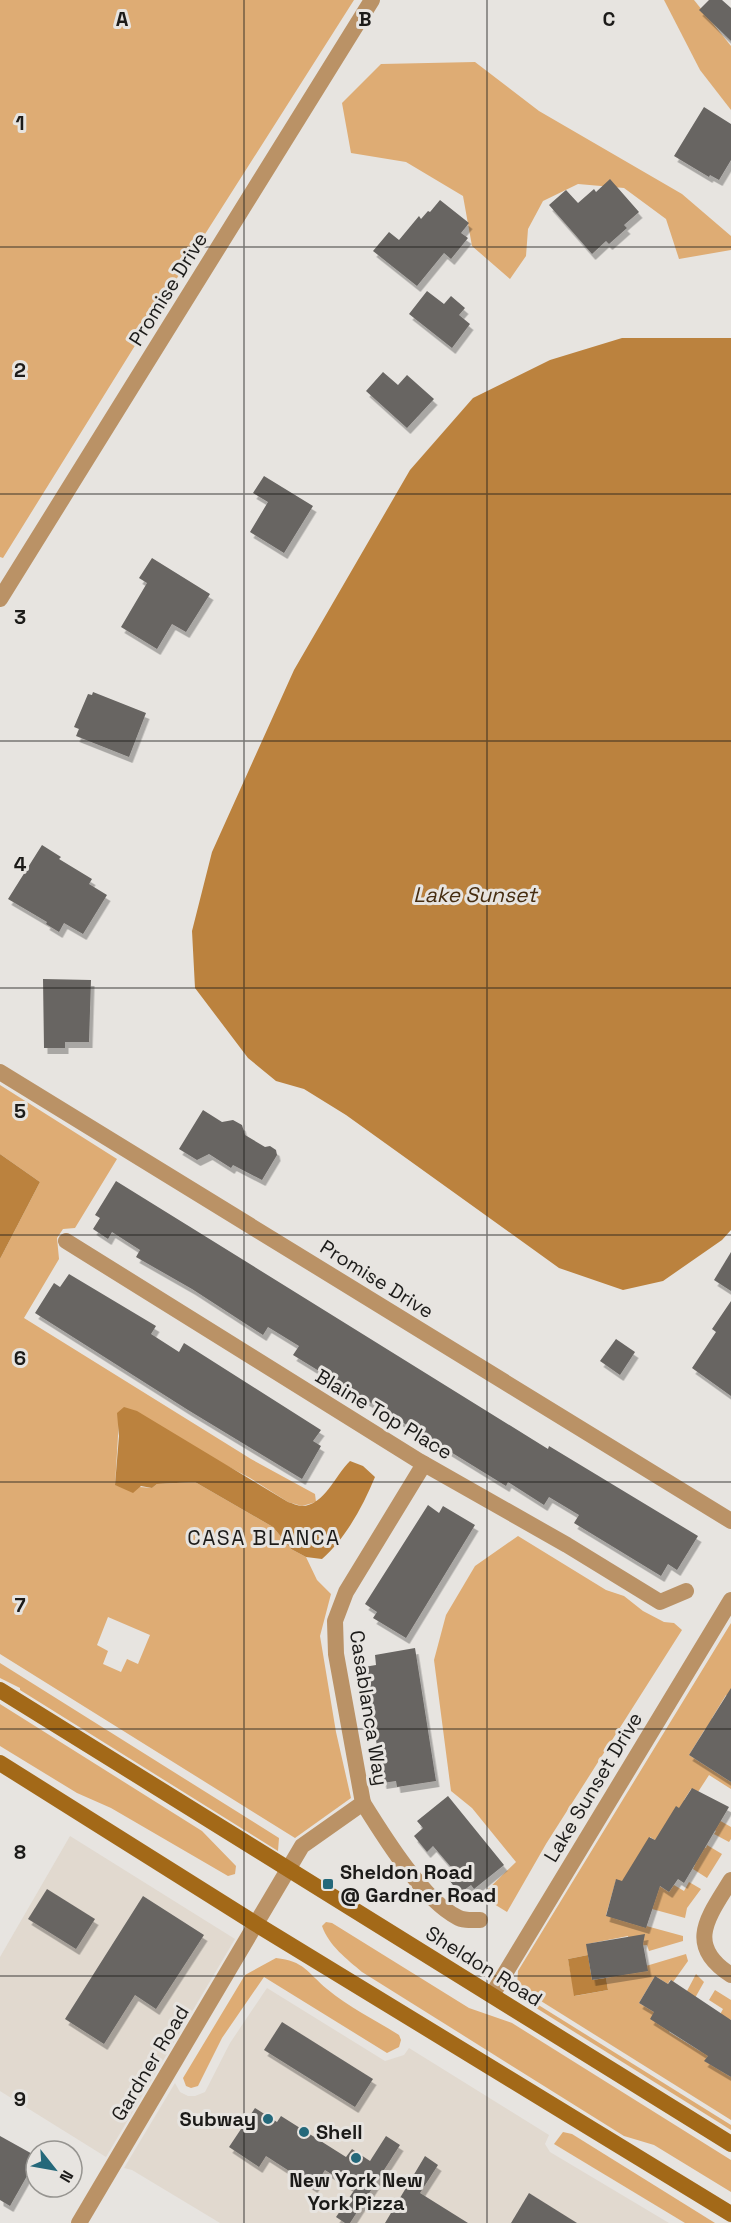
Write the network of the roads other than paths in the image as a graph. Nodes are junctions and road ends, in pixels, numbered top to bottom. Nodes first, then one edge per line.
1 (372, 0) edge
2 (0, 599) edge
3 (0, 1072) edge
4 (66, 1241) dead end
5 (424, 1464) junction
6 (731, 1521) edge
7 (686, 1591) dead end
8 (731, 1600) edge
9 (3, 1693) edge
10 (0, 1763) edge
11 (363, 1803) junction
12 (288, 1869) junction
13 (731, 1880) edge
14 (480, 1920) dead end
15 (256, 1924) junction
16 (731, 1975) edge
17 (492, 1995) junction
18 (731, 2144) edge
19 (731, 2214) edge
20 (79, 2223) edge

1 - 2 street, Promise Drive
3 - 6 street, Promise Drive
4 - 5 street, Blaine Top Place
5 - 7 street, Blaine Top Place
5 - 11 street, Casablanca Way
8 - 17 street, Lake Sunset Drive
9 - 12 main road, Sheldon Road
10 - 15 main road
11 - 12 street, Casablanca Way
11 - 14 street, Casablanca Way
12 - 15 street, Casablanca Way
12 - 17 main road, Sheldon Road
13 - 16 street
15 - 19 main road
15 - 20 street, Gardner Road
17 - 18 main road, Sheldon Road

